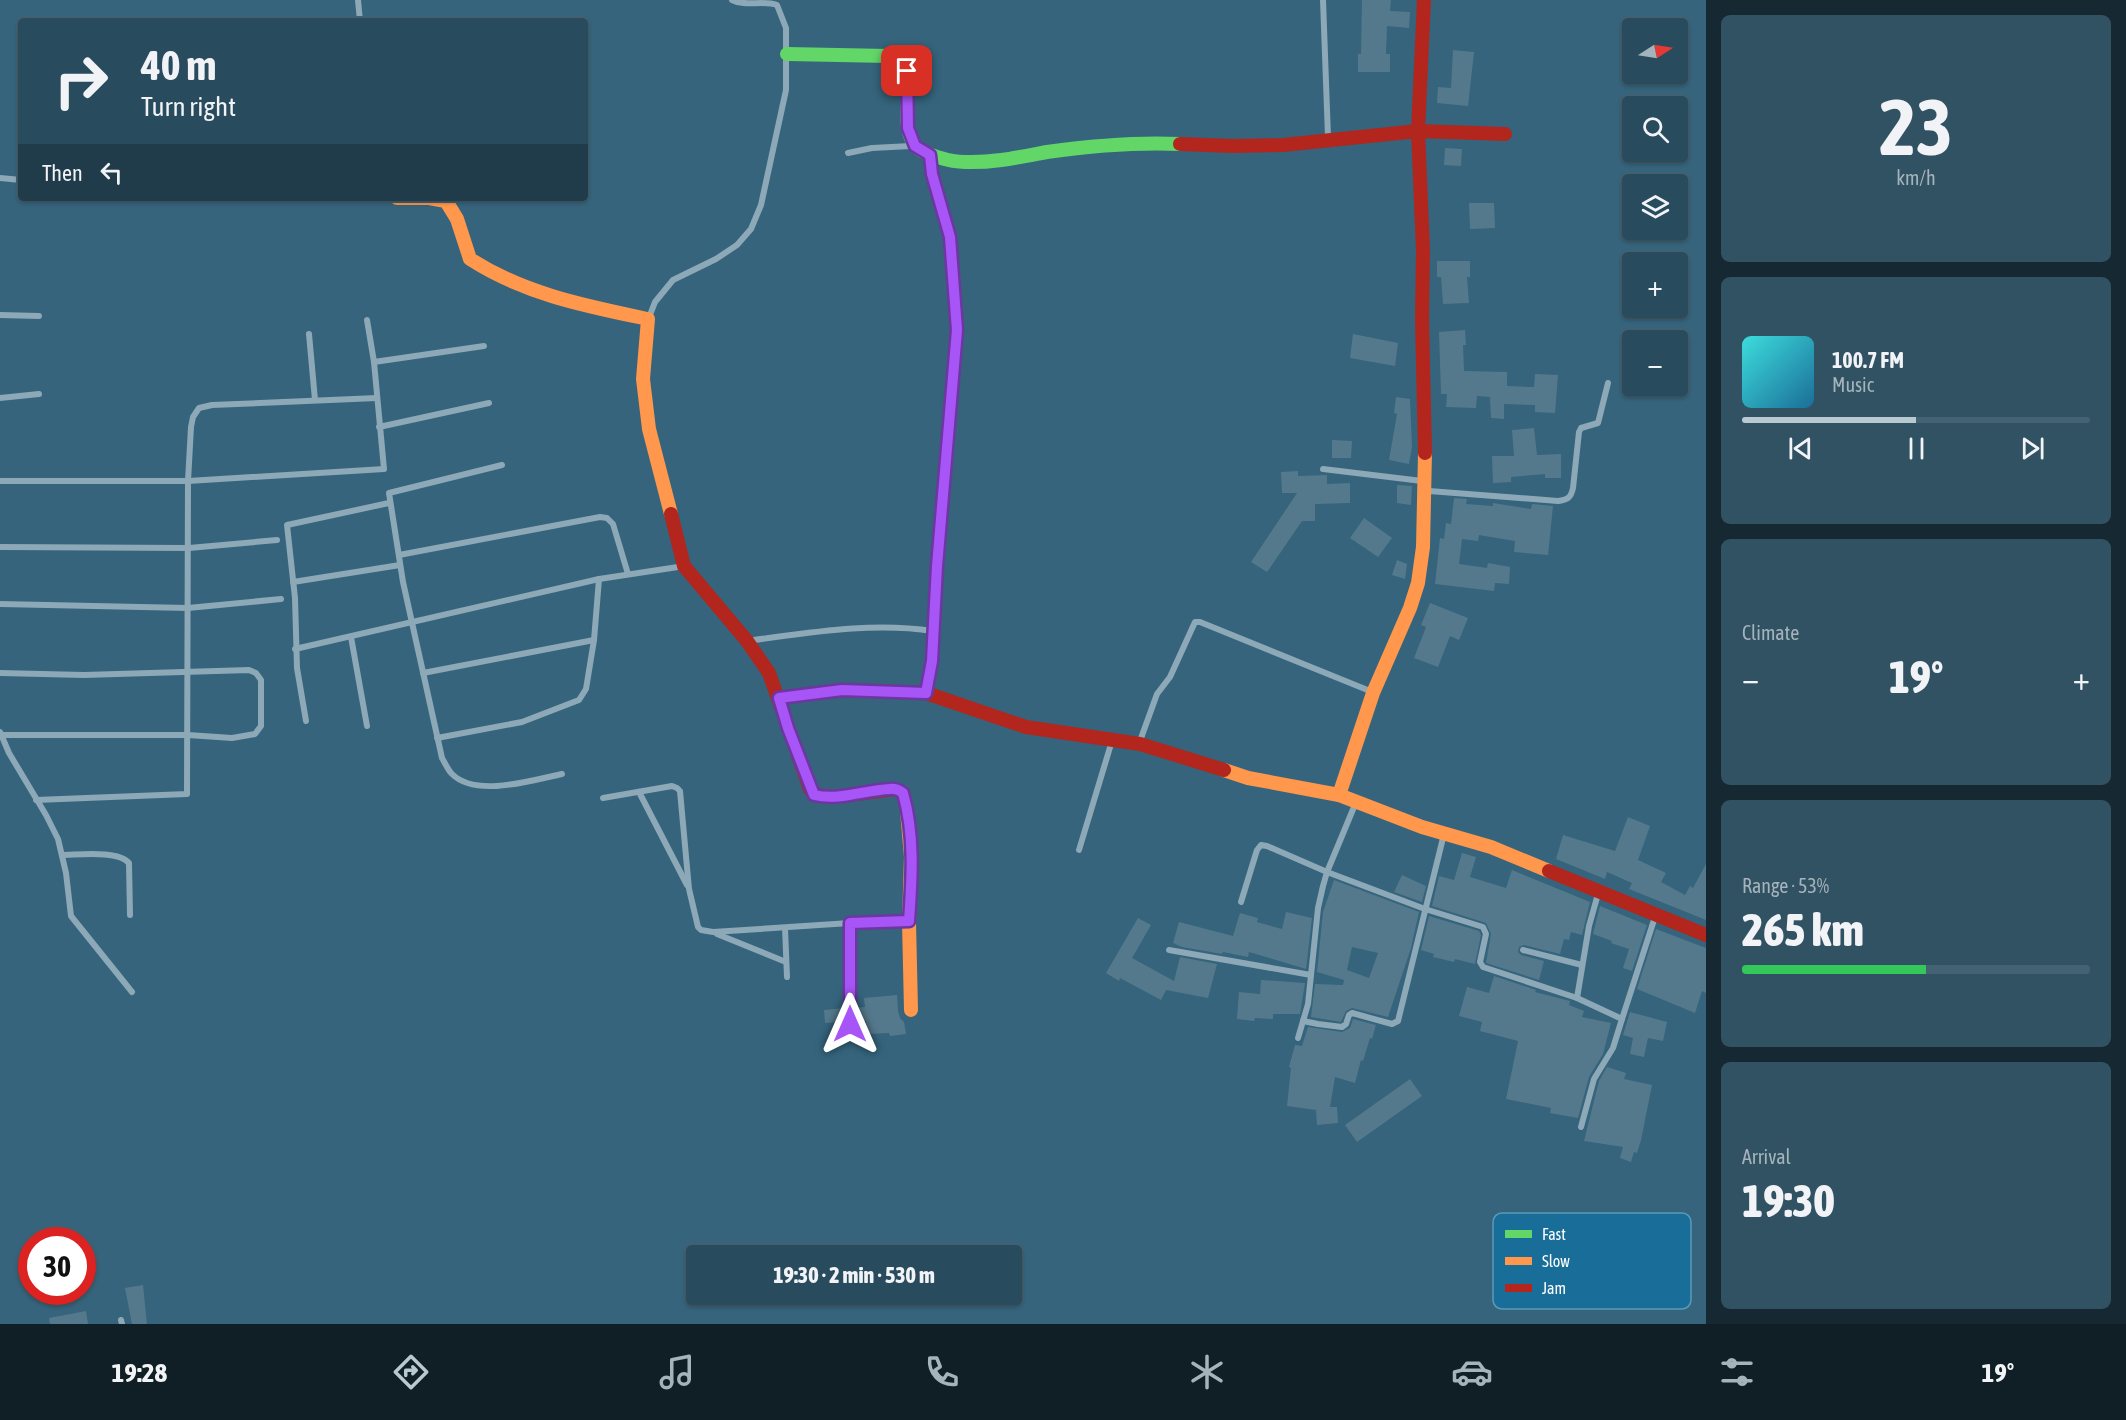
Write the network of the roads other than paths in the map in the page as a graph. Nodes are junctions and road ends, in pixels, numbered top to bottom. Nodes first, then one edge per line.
1 (358, 0) edge
2 (732, 0) edge
3 (1323, 0) edge
4 (1424, 0) edge
5 (360, 18) edge
6 (787, 54) junction
7 (1418, 131) junction
8 (1505, 134) dead end
9 (1328, 140) junction
10 (915, 146) junction
11 (848, 153) dead end
12 (930, 155) junction
13 (0, 178) edge
14 (18, 180) edge
15 (446, 201) edge
16 (0, 315) edge
17 (39, 316) dead end
18 (648, 319) junction
19 (367, 320) dead end
20 (309, 334) dead end
21 (484, 346) dead end
22 (374, 362) junction
23 (1608, 383) dead end
24 (39, 394) dead end
25 (0, 398) edge
26 (377, 398) junction
27 (315, 400) junction
28 (489, 403) dead end
29 (379, 427) junction
30 (502, 465) dead end
31 (1323, 469) dead end
32 (0, 481) edge
33 (188, 481) junction
34 (1426, 486) junction
35 (389, 503) junction
36 (277, 540) dead end
37 (0, 547) edge
38 (189, 548) junction
39 (399, 555) junction
40 (400, 565) junction
41 (684, 566) junction
42 (628, 574) junction
43 (599, 579) junction
44 (293, 582) junction
45 (281, 599) dead end
46 (0, 604) edge
47 (188, 608) junction
48 (412, 623) junction
49 (933, 631) junction
50 (351, 636) junction
51 (594, 640) junction
52 (747, 641) junction
53 (295, 649) junction
54 (0, 673) edge
55 (187, 673) junction
56 (423, 674) junction
57 (926, 693) junction
58 (1373, 693) junction
59 (779, 698) junction
60 (306, 721) dead end
61 (367, 726) dead end
62 (1, 734) edge
63 (188, 735) junction
64 (437, 738) junction
65 (1112, 741) junction
66 (1140, 744) junction
67 (562, 774) dead end
68 (639, 792) junction
69 (1339, 795) junction
70 (603, 798) dead end
71 (36, 800) junction
72 (1356, 800) junction
73 (1444, 835) junction
74 (1079, 850) dead end
75 (62, 855) junction
76 (1327, 872) junction
77 (689, 889) junction
78 (1599, 891) junction
79 (1241, 902) dead end
80 (1425, 909) junction
81 (130, 915) dead end
82 (1656, 916) junction
83 (909, 921) junction
84 (850, 923) junction
85 (785, 928) junction
86 (713, 932) junction
87 (1706, 935) edge
88 (1169, 950) dead end
89 (1523, 950) dead end
90 (786, 962) junction
91 (1582, 965) junction
92 (1311, 975) junction
93 (787, 978) dead end
94 (132, 992) dead end
95 (1577, 998) junction
96 (911, 1010) dead end
97 (1622, 1019) junction
98 (1303, 1021) junction
99 (850, 1024) dead end
100 (1298, 1038) dead end
101 (1581, 1127) dead end

1 - 5 street
2 - 6 street
3 - 9 street
4 - 7 street
6 - 10 street
6 - 18 street
7 - 8 street
7 - 9 street
7 - 34 street
9 - 12 street
10 - 11 street
10 - 12 street
12 - 49 street
13 - 14 street
15 - 18 street
16 - 17 street
18 - 41 street
19 - 22 street
20 - 27 street
21 - 22 street
22 - 26 street
23 - 34 street
24 - 25 street
26 - 27 street
26 - 29 street
27 - 33 street
28 - 29 street
29 - 33 street
30 - 35 street
31 - 34 street
32 - 33 street
33 - 38 street
34 - 58 street
35 - 39 street
35 - 44 street
36 - 38 street
37 - 38 street
38 - 47 street
39 - 40 street
39 - 42 street
40 - 44 street
40 - 48 street
41 - 42 street
41 - 52 street
42 - 43 street
43 - 48 street
43 - 51 street
44 - 53 street
45 - 47 street
46 - 47 street
47 - 55 street
48 - 50 street
48 - 56 street
49 - 52 street
49 - 57 street
50 - 53 street
50 - 61 street
51 - 56 street
51 - 64 street
52 - 59 street
53 - 60 street
54 - 55 street
55 - 63 street
55 - 63 street
56 - 64 street
57 - 59 street
57 - 65 street
58 - 66 street
58 - 69 street
59 - 83 street
62 - 63 street
62 - 71 street
63 - 71 street
64 - 67 street
65 - 66 street
65 - 74 street
66 - 69 street
68 - 70 street
68 - 77 street
68 - 77 street
69 - 72 street
71 - 75 street
72 - 73 street
72 - 76 street
73 - 78 street
73 - 80 street
75 - 81 street
75 - 94 street
76 - 79 street
76 - 80 street
76 - 92 street
77 - 86 street
78 - 82 street
78 - 91 street
80 - 95 street
80 - 98 street
82 - 87 street
82 - 97 street
83 - 84 street
83 - 96 street
84 - 85 street
84 - 99 street
85 - 86 street
85 - 90 street
86 - 90 street
88 - 92 street
89 - 91 street
90 - 93 street
91 - 95 street
92 - 98 street
95 - 97 street
97 - 101 street
98 - 100 street

